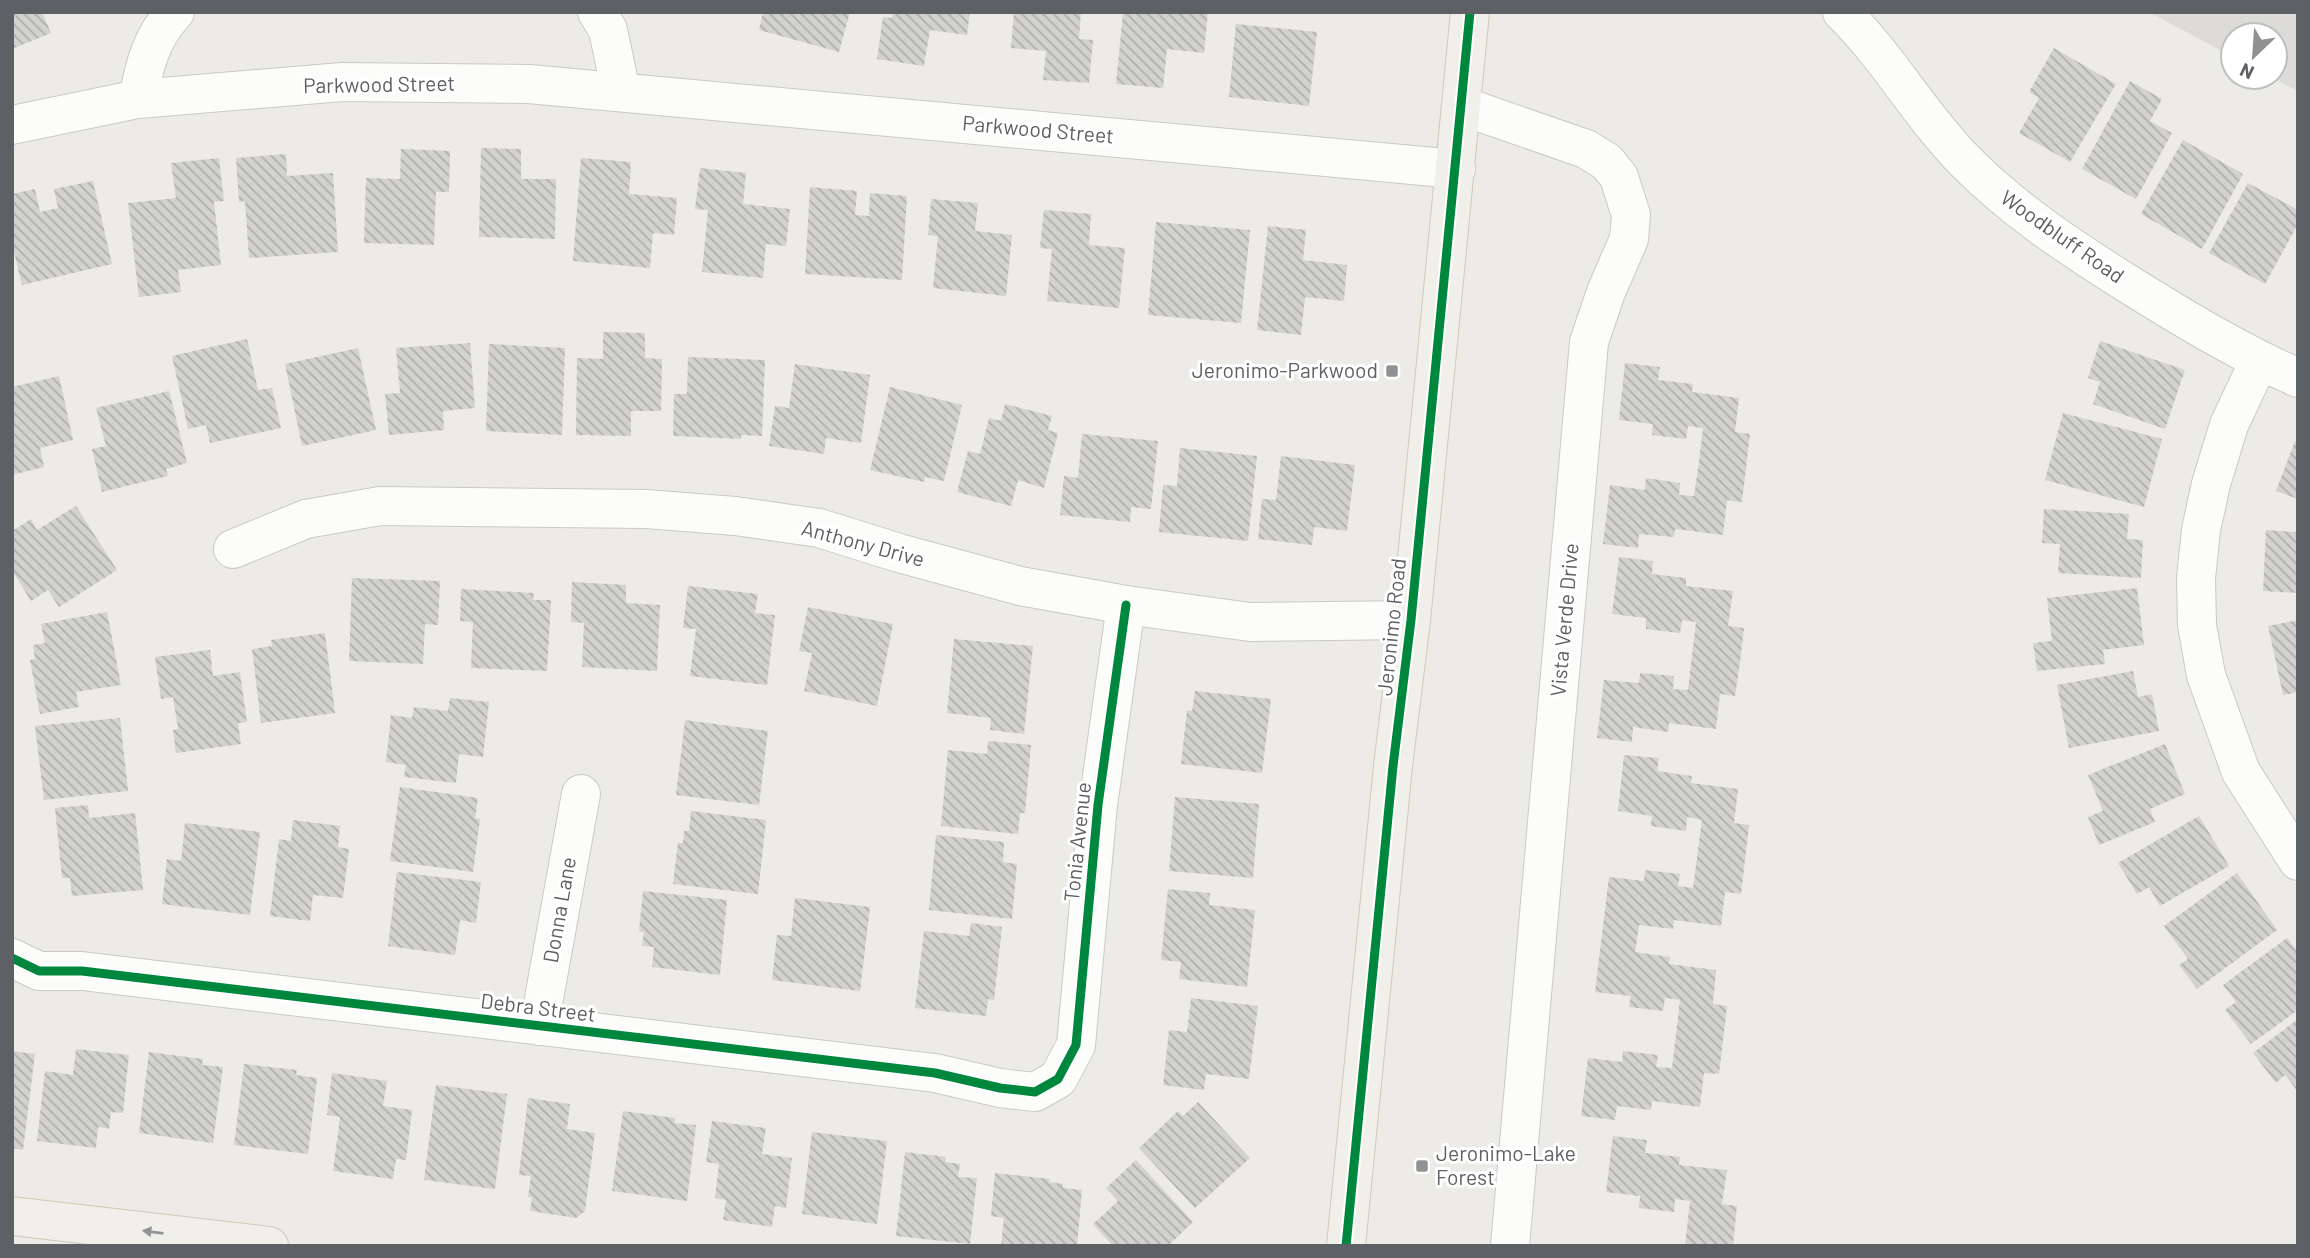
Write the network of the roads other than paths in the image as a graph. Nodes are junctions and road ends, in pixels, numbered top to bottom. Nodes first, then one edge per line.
1 (175, 12) edge
2 (597, 12) edge
3 (1470, 12) edge
4 (1842, 12) edge
5 (621, 92) junction
6 (138, 99) junction
7 (1462, 106) junction
8 (12, 125) edge
9 (1456, 169) junction
10 (2259, 361) junction
11 (2298, 378) edge
12 (233, 548) dead end
13 (1126, 605) junction
14 (1411, 620) junction
15 (581, 794) dead end
16 (2298, 861) edge
17 (12, 958) edge
18 (539, 1026) junction
19 (1058, 1079) joint
20 (12, 1216) edge
21 (270, 1246) edge
22 (1346, 1246) edge
23 (1510, 1246) edge

1 - 6 street
2 - 5 street
3 - 7 main road, Jeronimo Road
4 - 10 street, Woodbluff Road
5 - 6 street, Parkwood Street
5 - 9 street, Parkwood Street
6 - 8 street, Parkwood Street
7 - 9 main road, Jeronimo Road
7 - 23 street, Vista Verde Drive
9 - 14 main road, Jeronimo Road
10 - 11 street, Woodbluff Road
10 - 16 street
12 - 13 street, Anthony Drive
13 - 14 street, Anthony Drive
13 - 19 street, Tonia Avenue
14 - 22 main road, Jeronimo Road
15 - 18 street, Donna Lane
17 - 18 street, Debra Street
18 - 19 street, Debra Street
21 -> 20 main road

